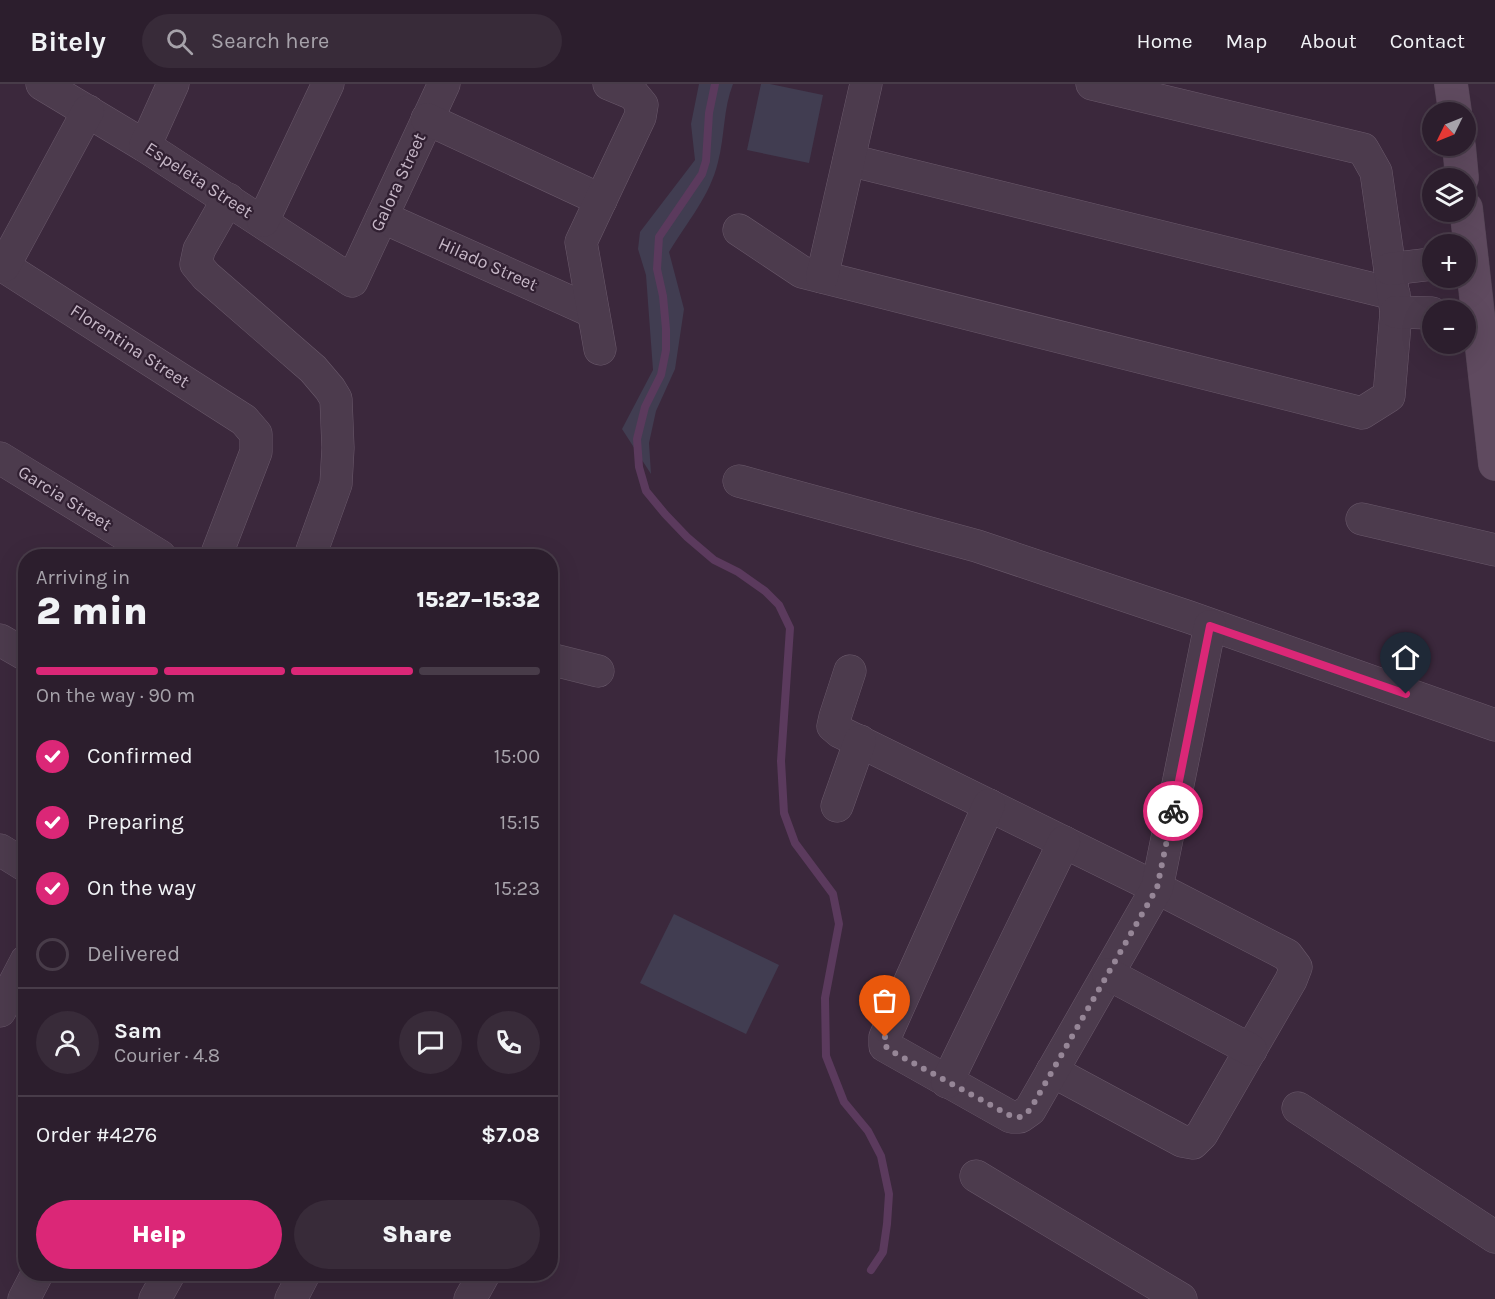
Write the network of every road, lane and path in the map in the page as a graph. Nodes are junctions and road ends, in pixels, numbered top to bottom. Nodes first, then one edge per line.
1 (42, 84) edge
2 (173, 84) edge
3 (328, 84) edge
4 (444, 84) edge
5 (609, 84) edge
6 (866, 84) edge
7 (1092, 84) edge
8 (1451, 84) edge
9 (1454, 102) edge
10 (88, 111) junction
11 (428, 119) junction
12 (145, 146) junction
13 (849, 159) junction
14 (228, 199) junction
15 (601, 200) junction
16 (382, 217) junction
17 (263, 221) junction
18 (740, 230) dead end
19 (2, 265) edge
20 (1422, 271) edge
21 (822, 277) junction
22 (352, 280) joint
23 (1394, 292) junction
24 (1422, 307) edge
25 (593, 312) junction
26 (1476, 346) edge
27 (600, 349) dead end
28 (0, 458) edge
29 (1495, 464) edge
30 (740, 481) dead end
31 (1362, 519) dead end
32 (149, 549) edge
33 (219, 549) edge
34 (313, 549) edge
35 (1495, 550) edge
36 (1210, 626) junction
37 (0, 640) edge
38 (18, 650) edge
39 (558, 661) edge
40 (598, 671) dead end
41 (850, 671) dead end
42 (1495, 725) edge
43 (860, 741) junction
44 (989, 805) junction
45 (837, 806) dead end
46 (1064, 842) junction
47 (0, 850) edge
48 (18, 861) edge
49 (1157, 888) junction
50 (1108, 974) junction
51 (18, 976) edge
52 (0, 1011) edge
53 (1251, 1050) junction
54 (1052, 1071) junction
55 (947, 1082) junction
56 (1298, 1108) dead end
57 (976, 1176) dead end
58 (1495, 1237) edge
59 (33, 1281) edge
60 (165, 1281) edge
61 (300, 1281) edge
62 (480, 1281) edge
63 (24, 1299) edge
64 (155, 1299) edge
65 (291, 1299) edge
66 (470, 1299) edge
67 (1181, 1299) edge

1 - 10 street, Espeleta Street
2 - 12 street
3 - 17 street
4 - 11 street, Galora Street
5 - 15 street
6 - 13 street
7 - 23 street
8 - 9 main road
10 - 12 street, Espeleta Street
10 - 19 street
11 - 15 street
11 - 16 street, Galora Street
12 - 14 street, Espeleta Street
13 - 21 street
13 - 23 street
14 - 17 street, Espeleta Street
14 - 34 street
15 - 25 street
16 - 22 street, Galora Street
16 - 25 street, Hilado Street
17 - 22 street, Espeleta Street
18 - 21 street
19 - 33 street, Florentina Street
20 - 23 street
21 - 23 street
23 - 24 street
25 - 27 street
26 - 29 main road
28 - 32 street, Garcia Street
30 - 36 street
31 - 35 street
36 - 42 street
36 - 49 street
37 - 38 street
39 - 40 street
41 - 43 street
43 - 44 street
43 - 45 street
44 - 46 street
44 - 55 street
46 - 49 street
46 - 55 street
47 - 48 street
49 - 50 street
49 - 53 street
50 - 53 street
50 - 54 street
51 - 52 street
53 - 54 street
54 - 55 street
56 - 58 street
57 - 67 street
59 - 63 street
60 - 64 street
61 - 65 street
62 - 66 street

